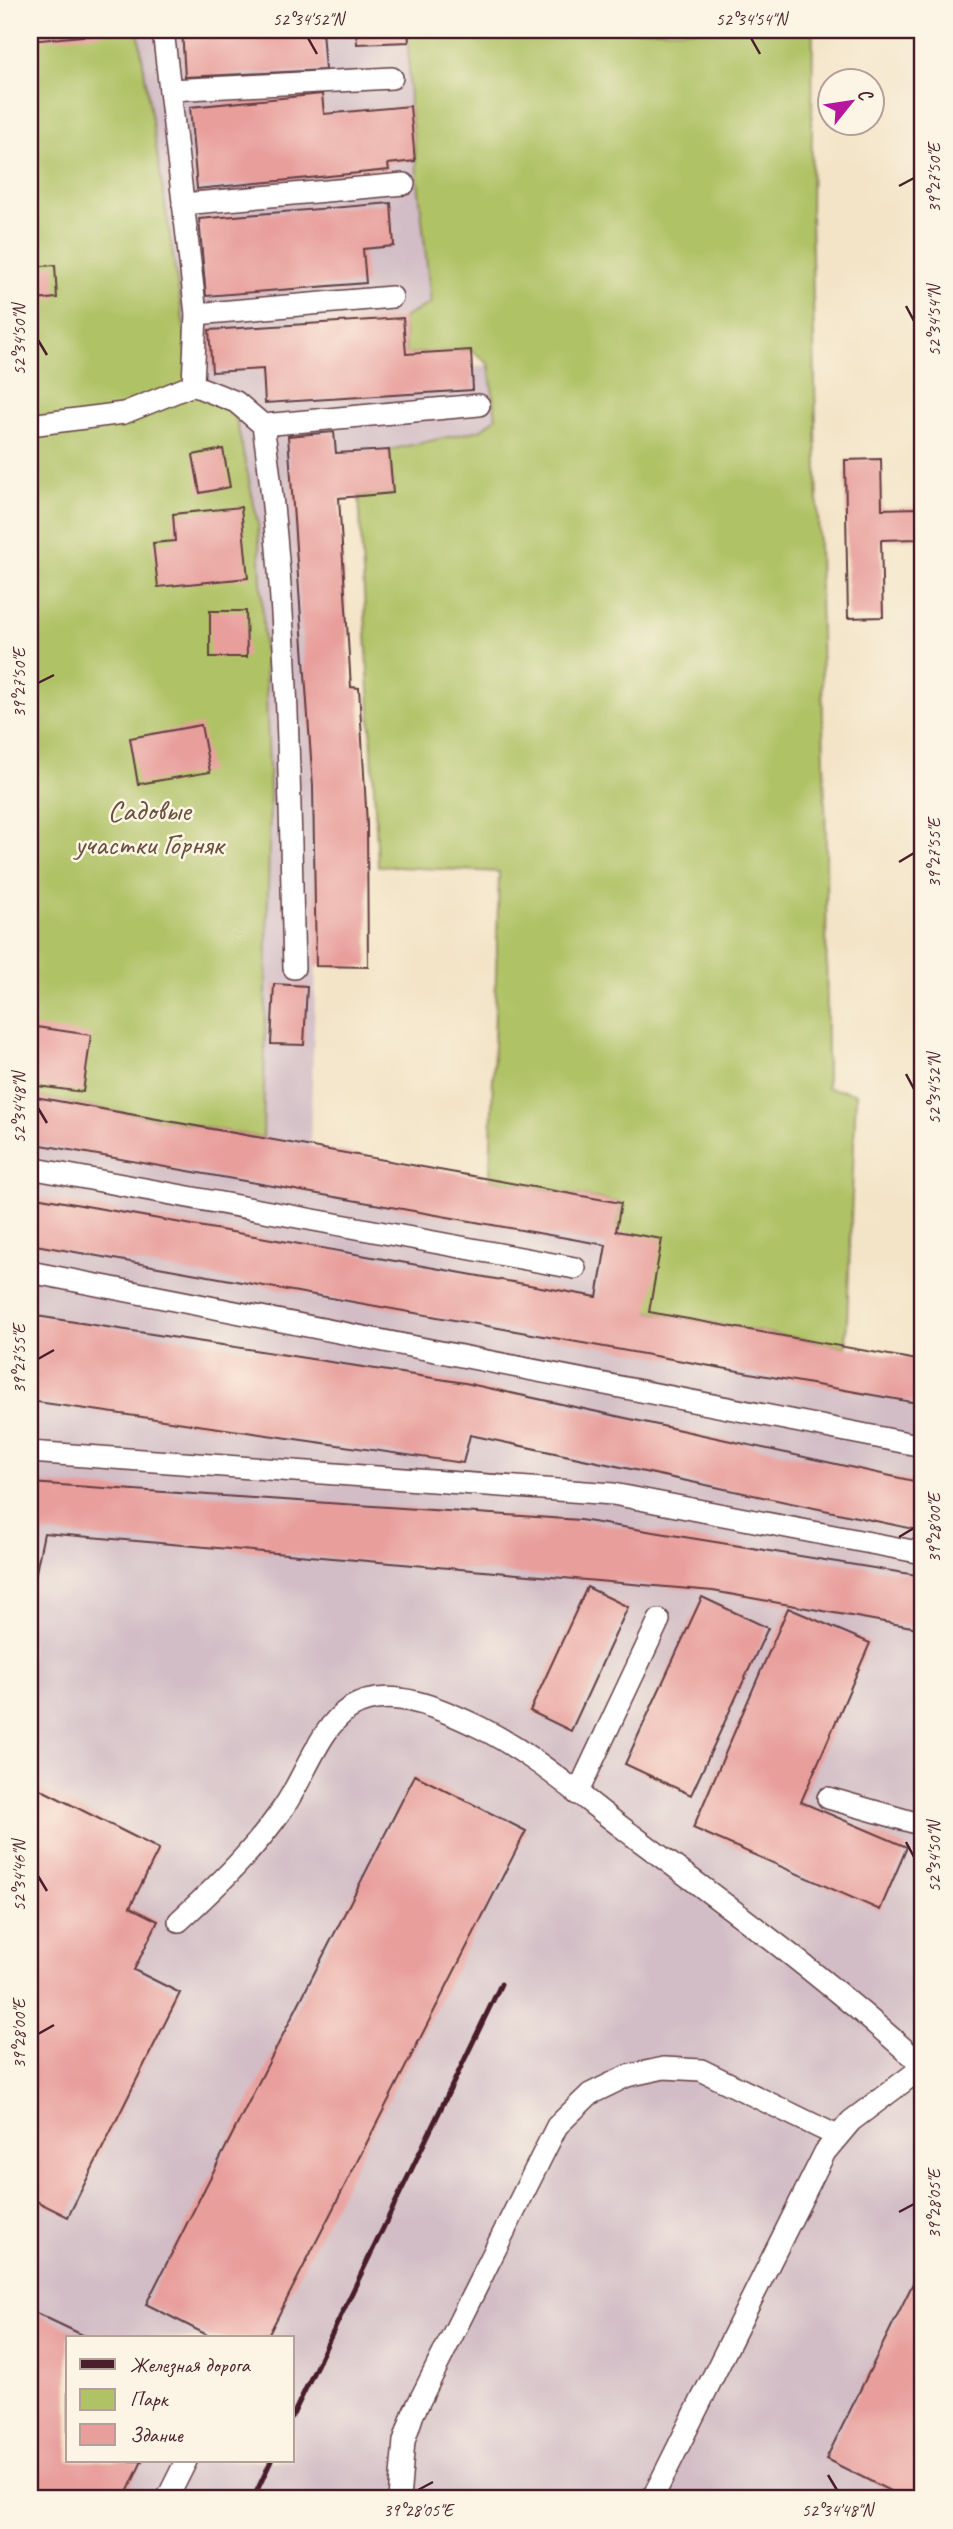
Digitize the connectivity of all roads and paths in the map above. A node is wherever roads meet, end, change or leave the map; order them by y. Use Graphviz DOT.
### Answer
graph roads {
  1 [pos="163,30"];
  2 [pos="392,78"];
  3 [pos="170,90"];
  4 [pos="404,184"];
  5 [pos="183,204"];
  6 [pos="392,297"];
  7 [pos="196,314"];
  8 [pos="193,385"];
  9 [pos="480,405"];
  10 [pos="30,425"];
  11 [pos="263,425"];
  12 [pos="294,968"];
  13 [pos="30,1168"];
  14 [pos="575,1268"];
  15 [pos="30,1272"];
  16 [pos="923,1446"];
  17 [pos="30,1452"];
  18 [pos="923,1553"];
  19 [pos="659,1620"];
  20 [pos="577,1794"];
  21 [pos="828,1798"];
  22 [pos="923,1825"];
  23 [pos="179,1921"];
  24 [pos="923,2066"];
  25 [pos="836,2137"];
  26 [pos="186,2462"];
  27 [pos="167,2499"];
  28 [pos="399,2499"];
  29 [pos="652,2499"];
  1 -- 3 [label="lane"];
  2 -- 3 [label="lane"];
  3 -- 5 [label="lane"];
  4 -- 5 [label="lane"];
  5 -- 7 [label="lane"];
  6 -- 7 [label="lane"];
  7 -- 8 [label="lane"];
  8 -- 10 [label="lane"];
  8 -- 11 [label="lane"];
  9 -- 11 [label="lane"];
  11 -- 12 [label="lane"];
  13 -- 14 [label="lane"];
  15 -- 16 [label="lane"];
  17 -- 18 [label="lane"];
  19 -- 20 [label="lane"];
  20 -- 23 [label="lane"];
  20 -- 24 [label="lane"];
  21 -- 22 [label="lane"];
  24 -- 25 [label="lane"];
  25 -- 28 [label="lane"];
  25 -- 29 [label="lane"];
  26 -- 27 [label="lane"];
}
